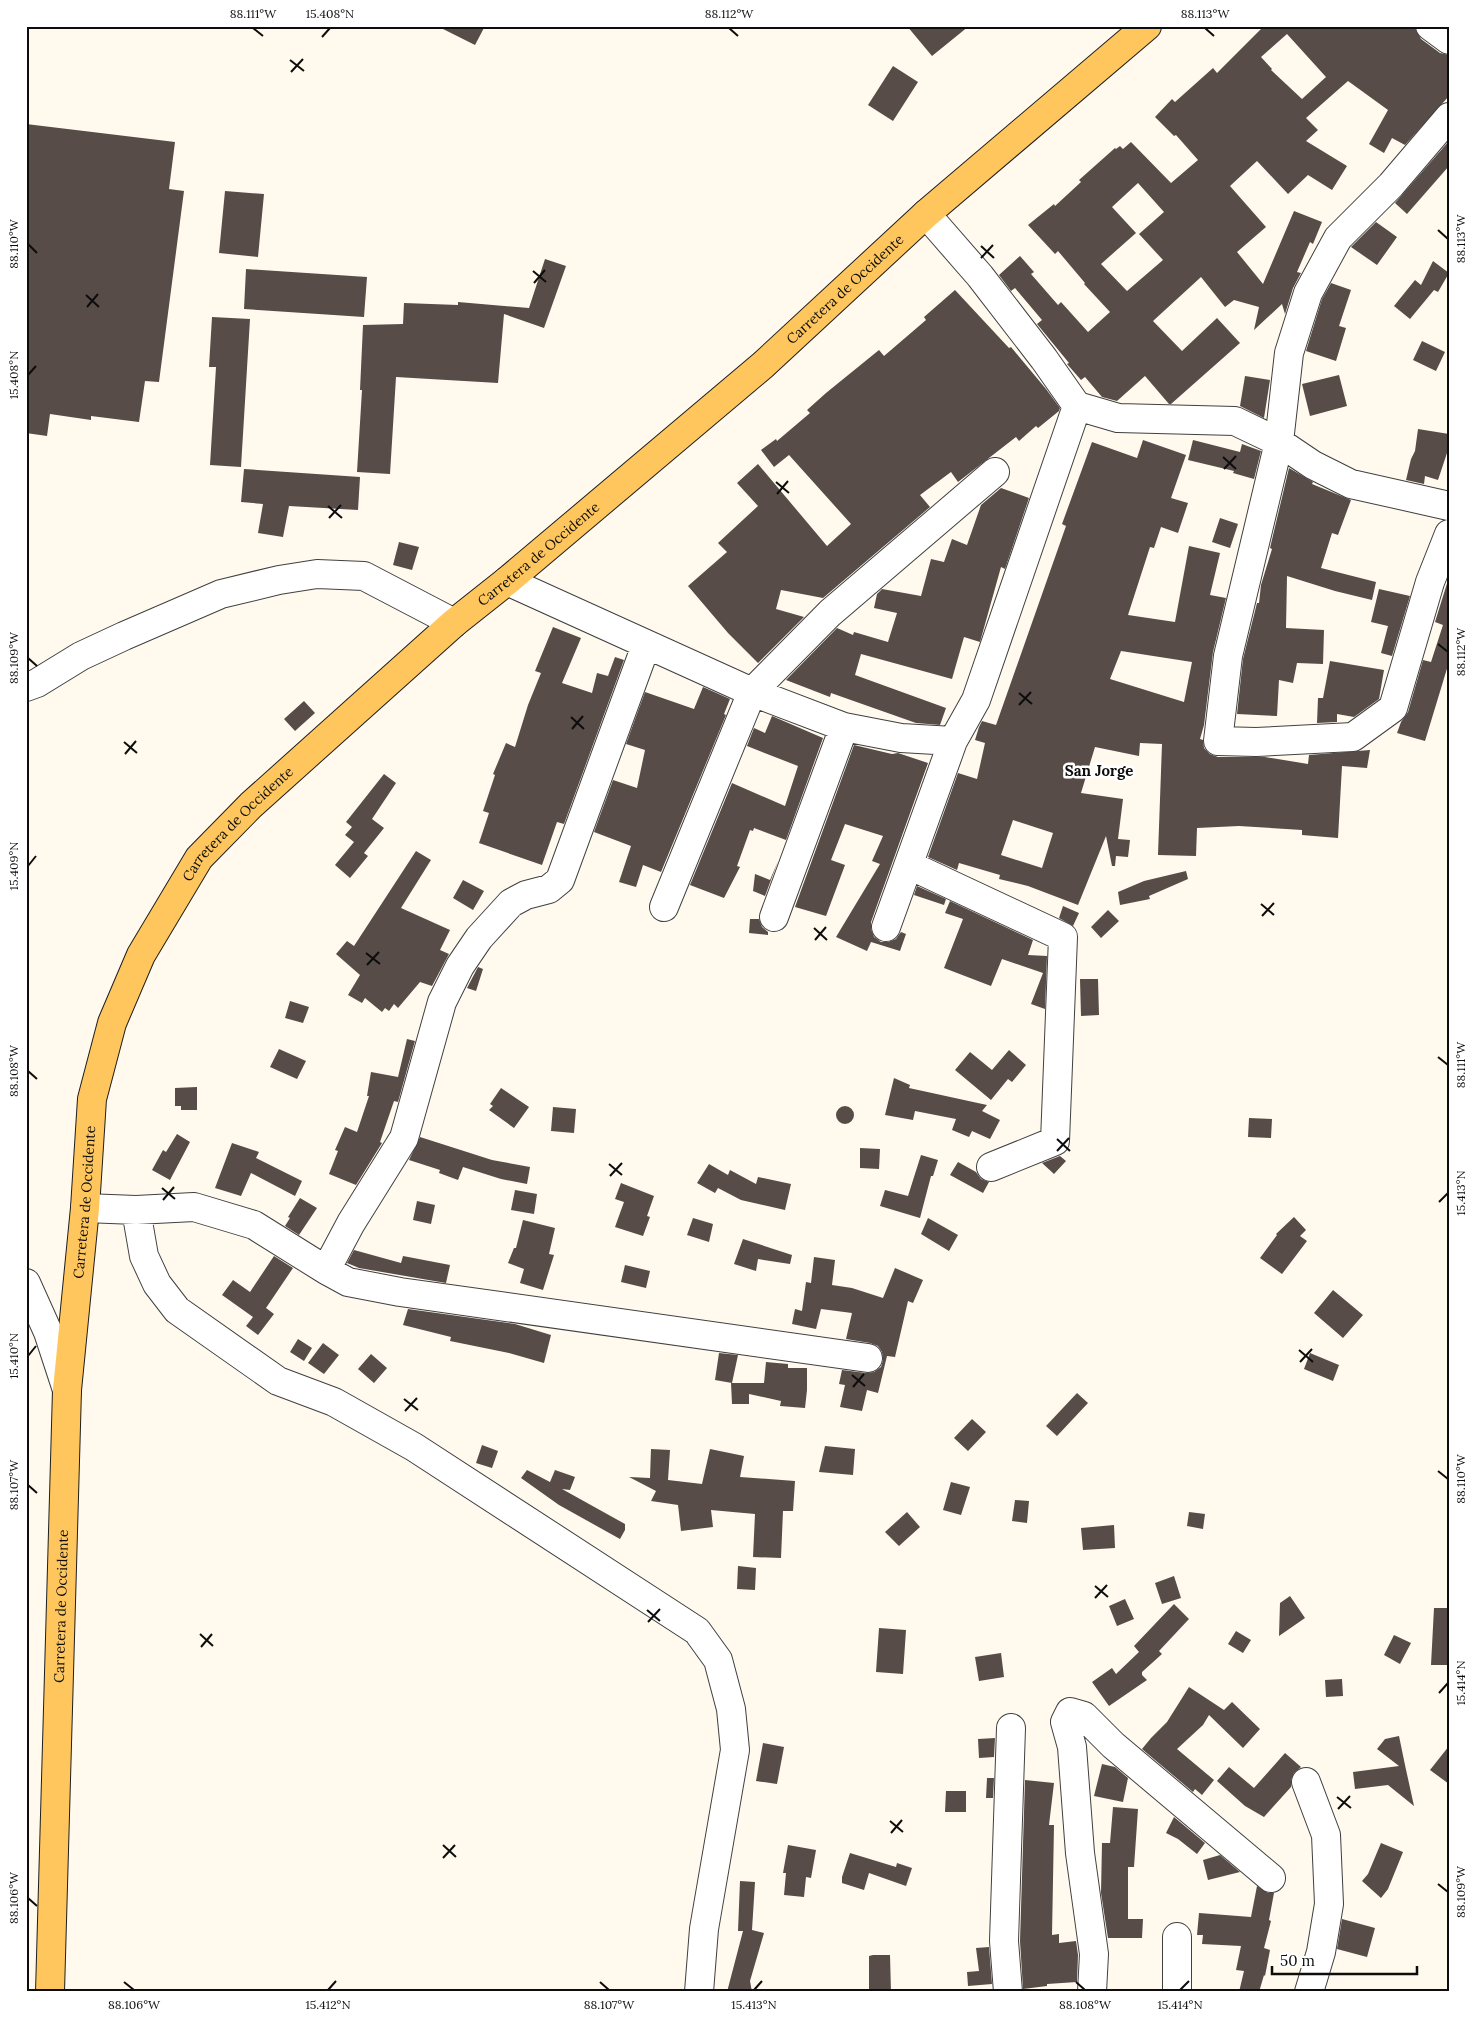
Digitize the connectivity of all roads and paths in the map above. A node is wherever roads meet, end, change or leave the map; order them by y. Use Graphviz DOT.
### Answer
graph roads {
  1 [pos="1147,26"];
  2 [pos="1430,26"];
  3 [pos="1449,40"];
  4 [pos="1449,117"];
  5 [pos="926,214"];
  6 [pos="1077,406"];
  7 [pos="1280,442"];
  8 [pos="995,472"];
  9 [pos="1449,506"];
  10 [pos="1449,534"];
  11 [pos="507,581"];
  12 [pos="454,622"];
  13 [pos="646,645"];
  14 [pos="26,687"];
  15 [pos="752,692"];
  16 [pos="844,727"];
  17 [pos="953,741"];
  18 [pos="908,865"];
  19 [pos="664,907"];
  20 [pos="774,917"];
  21 [pos="886,927"];
  22 [pos="991,1167"];
  23 [pos="85,1208"];
  24 [pos="136,1210"];
  25 [pos="326,1270"];
  26 [pos="26,1283"];
  27 [pos="868,1358"];
  28 [pos="67,1390"];
  29 [pos="1011,1728"];
  30 [pos="1306,1782"];
  31 [pos="1271,1878"];
  32 [pos="1176,1937"];
  33 [pos="50,1992"];
  34 [pos="699,1992"];
  35 [pos="1008,1992"];
  36 [pos="1092,1992"];
  37 [pos="1177,1992"];
  38 [pos="1309,1992"];
  1 -- 5 [label="main road, Carretera de Occidente"];
  2 -- 3 [label="street"];
  4 -- 7 [label="street"];
  5 -- 6 [label="street"];
  5 -- 11 [label="main road, Carretera de Occidente"];
  6 -- 7 [label="street"];
  6 -- 17 [label="street"];
  7 -- 9 [label="street"];
  7 -- 10 [label="street"];
  8 -- 15 [label="street"];
  11 -- 12 [label="main road, Carretera de Occidente"];
  11 -- 13 [label="street"];
  12 -- 14 [label="street"];
  12 -- 23 [label="main road, Carretera de Occidente"];
  13 -- 15 [label="street"];
  13 -- 25 [label="street"];
  15 -- 16 [label="street"];
  15 -- 19 [label="street"];
  16 -- 17 [label="street"];
  16 -- 20 [label="street"];
  17 -- 18 [label="street"];
  18 -- 21 [label="street"];
  18 -- 22 [label="street"];
  23 -- 24 [label="street"];
  23 -- 28 [label="main road, Carretera de Occidente"];
  24 -- 25 [label="street"];
  24 -- 34 [label="street"];
  25 -- 27 [label="street"];
  26 -- 28 [label="street"];
  28 -- 33 [label="main road, Carretera de Occidente"];
  29 -- 35 [label="street"];
  30 -- 38 [label="street"];
  31 -- 36 [label="street"];
  32 -- 37 [label="street"];
}
